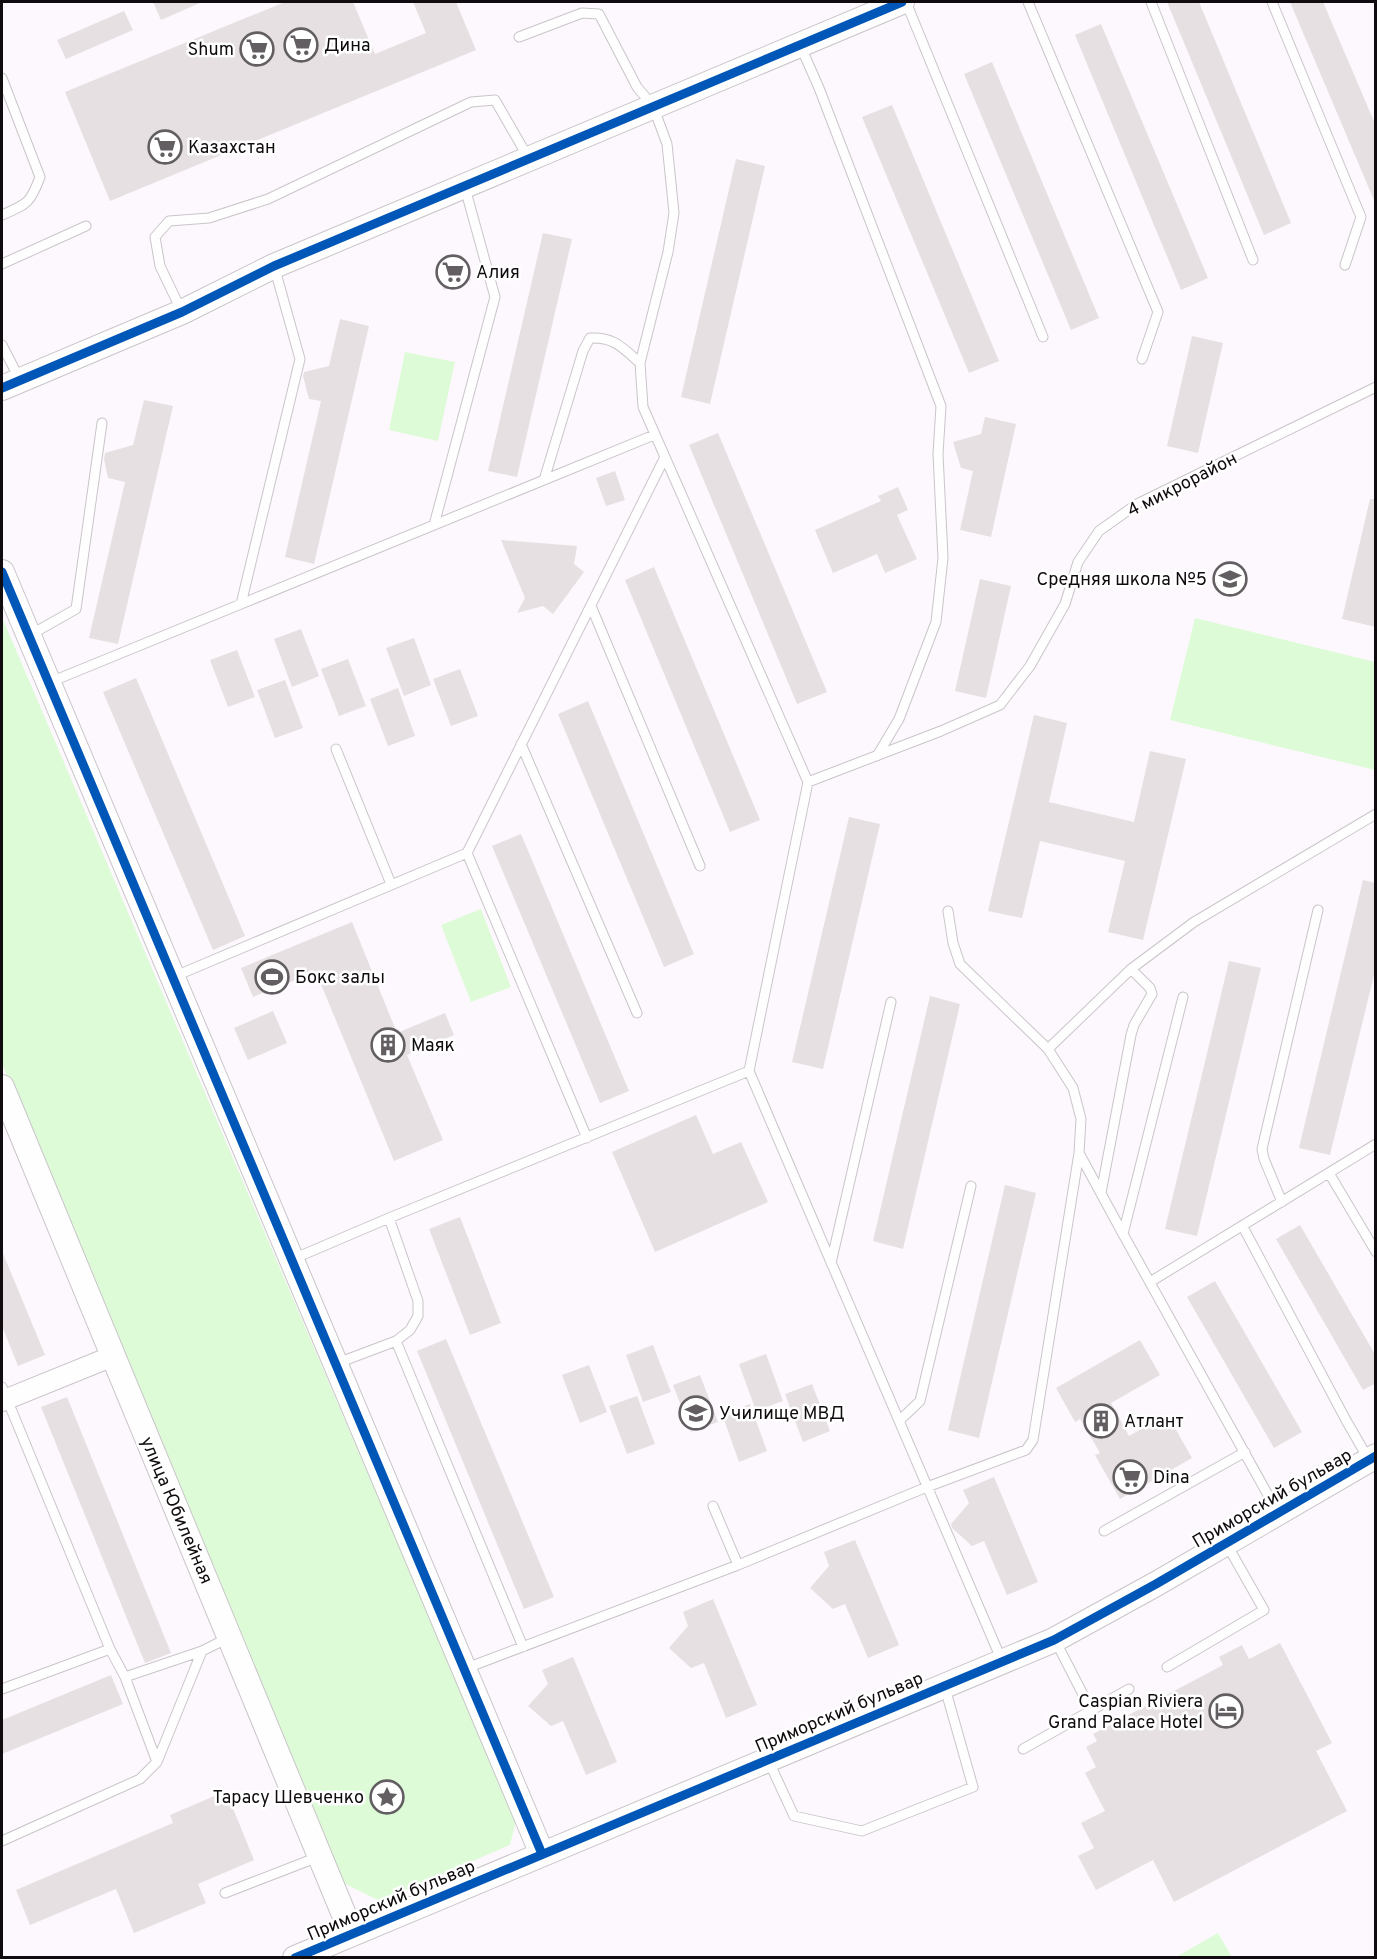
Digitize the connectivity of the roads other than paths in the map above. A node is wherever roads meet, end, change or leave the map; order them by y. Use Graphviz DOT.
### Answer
graph roads {
  1 [pos="904,2"];
  2 [pos="1028,2"];
  3 [pos="1151,2"];
  4 [pos="1272,2"];
  5 [pos="519,38"];
  6 [pos="800,45"];
  7 [pos="2,78"];
  8 [pos="653,106"];
  9 [pos="529,159"];
  10 [pos="465,186"];
  11 [pos="2,215"];
  12 [pos="86,226"];
  13 [pos="1253,260"];
  14 [pos="2,264"];
  15 [pos="1345,265"];
  16 [pos="274,266"];
  17 [pos="182,312"];
  18 [pos="1043,337"];
  19 [pos="2,345"];
  20 [pos="1142,359"];
  21 [pos="640,363"];
  22 [pos="11,384"];
  23 [pos="1376,387"];
  24 [pos="102,423"];
  25 [pos="654,435"];
  26 [pos="664,459"];
  27 [pos="544,480"];
  28 [pos="434,525"];
  29 [pos="2,572"];
  30 [pos="241,604"];
  31 [pos="591,606"];
  32 [pos="28,636"];
  33 [pos="48,683"];
  34 [pos="521,744"];
  35 [pos="336,749"];
  36 [pos="877,756"];
  37 [pos="808,782"];
  38 [pos="1376,814"];
  39 [pos="467,853"];
  40 [pos="700,866"];
  41 [pos="391,884"];
  42 [pos="1318,910"];
  43 [pos="948,911"];
  44 [pos="1131,969"];
  45 [pos="172,978"];
  46 [pos="1183,998"];
  47 [pos="891,1002"];
  48 [pos="637,1013"];
  49 [pos="1048,1049"];
  50 [pos="748,1071"];
  51 [pos="2,1087"];
  52 [pos="587,1138"];
  53 [pos="1376,1144"];
  54 [pos="1079,1153"];
  55 [pos="1329,1173"];
  56 [pos="971,1186"];
  57 [pos="1101,1193"];
  58 [pos="1282,1202"];
  59 [pos="389,1218"];
  60 [pos="1243,1227"];
  61 [pos="1123,1234"];
  62 [pos="1376,1252"];
  63 [pos="291,1260"];
  64 [pos="831,1263"];
  65 [pos="1150,1282"];
  66 [pos="396,1341"];
  67 [pos="113,1356"];
  68 [pos="335,1364"];
  69 [pos="3,1395"];
  70 [pos="899,1421"];
  71 [pos="1245,1452"];
  72 [pos="1372,1458"];
  73 [pos="927,1487"];
  74 [pos="713,1506"];
  75 [pos="1278,1513"];
  76 [pos="1104,1532"];
  77 [pos="1226,1543"];
  78 [pos="738,1565"];
  79 [pos="229,1637"];
  80 [pos="1054,1640"];
  81 [pos="524,1647"];
  82 [pos="110,1649"];
  83 [pos="202,1651"];
  84 [pos="1002,1661"];
  85 [pos="1167,1667"];
  86 [pos="463,1669"];
  87 [pos="125,1677"];
  88 [pos="944,1686"];
  89 [pos="2,1689"];
  90 [pos="1129,1689"];
  91 [pos="1091,1710"];
  92 [pos="1023,1749"];
  93 [pos="768,1760"];
  94 [pos="157,1762"];
  95 [pos="2,1841"];
  96 [pos="542,1854"];
  97 [pos="320,1856"];
  98 [pos="225,1893"];
  99 [pos="352,1934"];
  100 [pos="295,1958"];
  1 -- 6 [label="street"];
  1 -- 18 [label="lane"];
  2 -- 20 [label="lane"];
  3 -- 13 [label="lane"];
  4 -- 15 [label="lane"];
  5 -- 8 [label="lane"];
  6 -- 8 [label="street"];
  6 -- 36 [label="lane"];
  7 -- 11 [label="lane"];
  8 -- 9 [label="street"];
  8 -- 21 [label="lane"];
  9 -- 10 [label="street"];
  9 -- 17 [label="lane"];
  10 -- 16 [label="street"];
  10 -- 28 [label="lane"];
  12 -- 14 [label="lane"];
  16 -- 17 [label="street"];
  16 -- 30 [label="lane"];
  17 -- 22 [label="street"];
  19 -- 22 [label="lane"];
  21 -- 25 [label="lane"];
  21 -- 27 [label="lane"];
  23 -- 36 [label="lane, 4 микрорайон"];
  24 -- 32 [label="lane"];
  25 -- 26 [label="lane"];
  25 -- 27 [label="lane"];
  26 -- 31 [label="lane"];
  26 -- 37 [label="lane"];
  27 -- 28 [label="lane"];
  28 -- 30 [label="lane"];
  29 -- 32 [label="street"];
  30 -- 33 [label="lane"];
  31 -- 34 [label="lane"];
  31 -- 40 [label="lane"];
  32 -- 33 [label="street"];
  33 -- 45 [label="street"];
  34 -- 39 [label="lane"];
  34 -- 48 [label="lane"];
  35 -- 41 [label="lane"];
  36 -- 37 [label="lane, 4 микрорайон"];
  37 -- 50 [label="lane"];
  38 -- 44 [label="lane"];
  39 -- 41 [label="lane"];
  39 -- 52 [label="lane"];
  41 -- 45 [label="lane"];
  42 -- 58 [label="lane"];
  43 -- 49 [label="lane"];
  44 -- 49 [label="lane"];
  44 -- 57 [label="lane"];
  45 -- 63 [label="street"];
  46 -- 61 [label="lane"];
  47 -- 64 [label="lane"];
  49 -- 54 [label="lane"];
  50 -- 52 [label="lane"];
  50 -- 64 [label="lane"];
  51 -- 67 [label="street, улица Юбилейная"];
  52 -- 59 [label="lane"];
  53 -- 55 [label="lane"];
  54 -- 57 [label="lane"];
  54 -- 73 [label="lane"];
  55 -- 58 [label="lane"];
  55 -- 62 [label="lane"];
  56 -- 70 [label="lane"];
  57 -- 61 [label="lane"];
  58 -- 60 [label="lane"];
  59 -- 63 [label="lane"];
  59 -- 66 [label="lane"];
  60 -- 65 [label="lane"];
  60 -- 72 [label="lane"];
  61 -- 65 [label="lane"];
  63 -- 68 [label="street"];
  64 -- 70 [label="lane"];
  65 -- 71 [label="lane"];
  66 -- 68 [label="lane"];
  66 -- 81 [label="lane"];
  67 -- 69 [label="street"];
  67 -- 79 [label="street, улица Юбилейная"];
  68 -- 86 [label="street"];
  69 -- 82 [label="lane"];
  70 -- 73 [label="lane"];
  71 -- 75 [label="lane"];
  71 -- 76 [label="lane"];
  72 -- 75 [label="street, Приморский бульвар"];
  73 -- 78 [label="lane"];
  73 -- 84 [label="lane"];
  74 -- 78 [label="lane"];
  75 -- 77 [label="street, Приморский бульвар"];
  77 -- 80 [label="street, Приморский бульвар"];
  77 -- 85 [label="lane"];
  78 -- 81 [label="lane"];
  79 -- 83 [label="lane"];
  79 -- 97 [label="street, улица Юбилейная"];
  80 -- 84 [label="street, Приморский бульвар"];
  80 -- 91 [label="lane"];
  81 -- 86 [label="lane"];
  82 -- 87 [label="lane"];
  82 -- 89 [label="lane"];
  83 -- 87 [label="lane"];
  83 -- 94 [label="lane"];
  84 -- 88 [label="street, Приморский бульвар"];
  86 -- 96 [label="street"];
  87 -- 94 [label="lane"];
  88 -- 93 [label="street, Приморский бульвар"];
  88 -- 93 [label="lane"];
  90 -- 91 [label="lane"];
  91 -- 92 [label="lane"];
  93 -- 96 [label="street, Приморский бульвар"];
  94 -- 95 [label="lane"];
  96 -- 99 [label="street, Приморский бульвар"];
  97 -- 98 [label="lane"];
  97 -- 99 [label="street, улица Юбилейная"];
  99 -- 100 [label="street, Приморский бульвар"];
}
